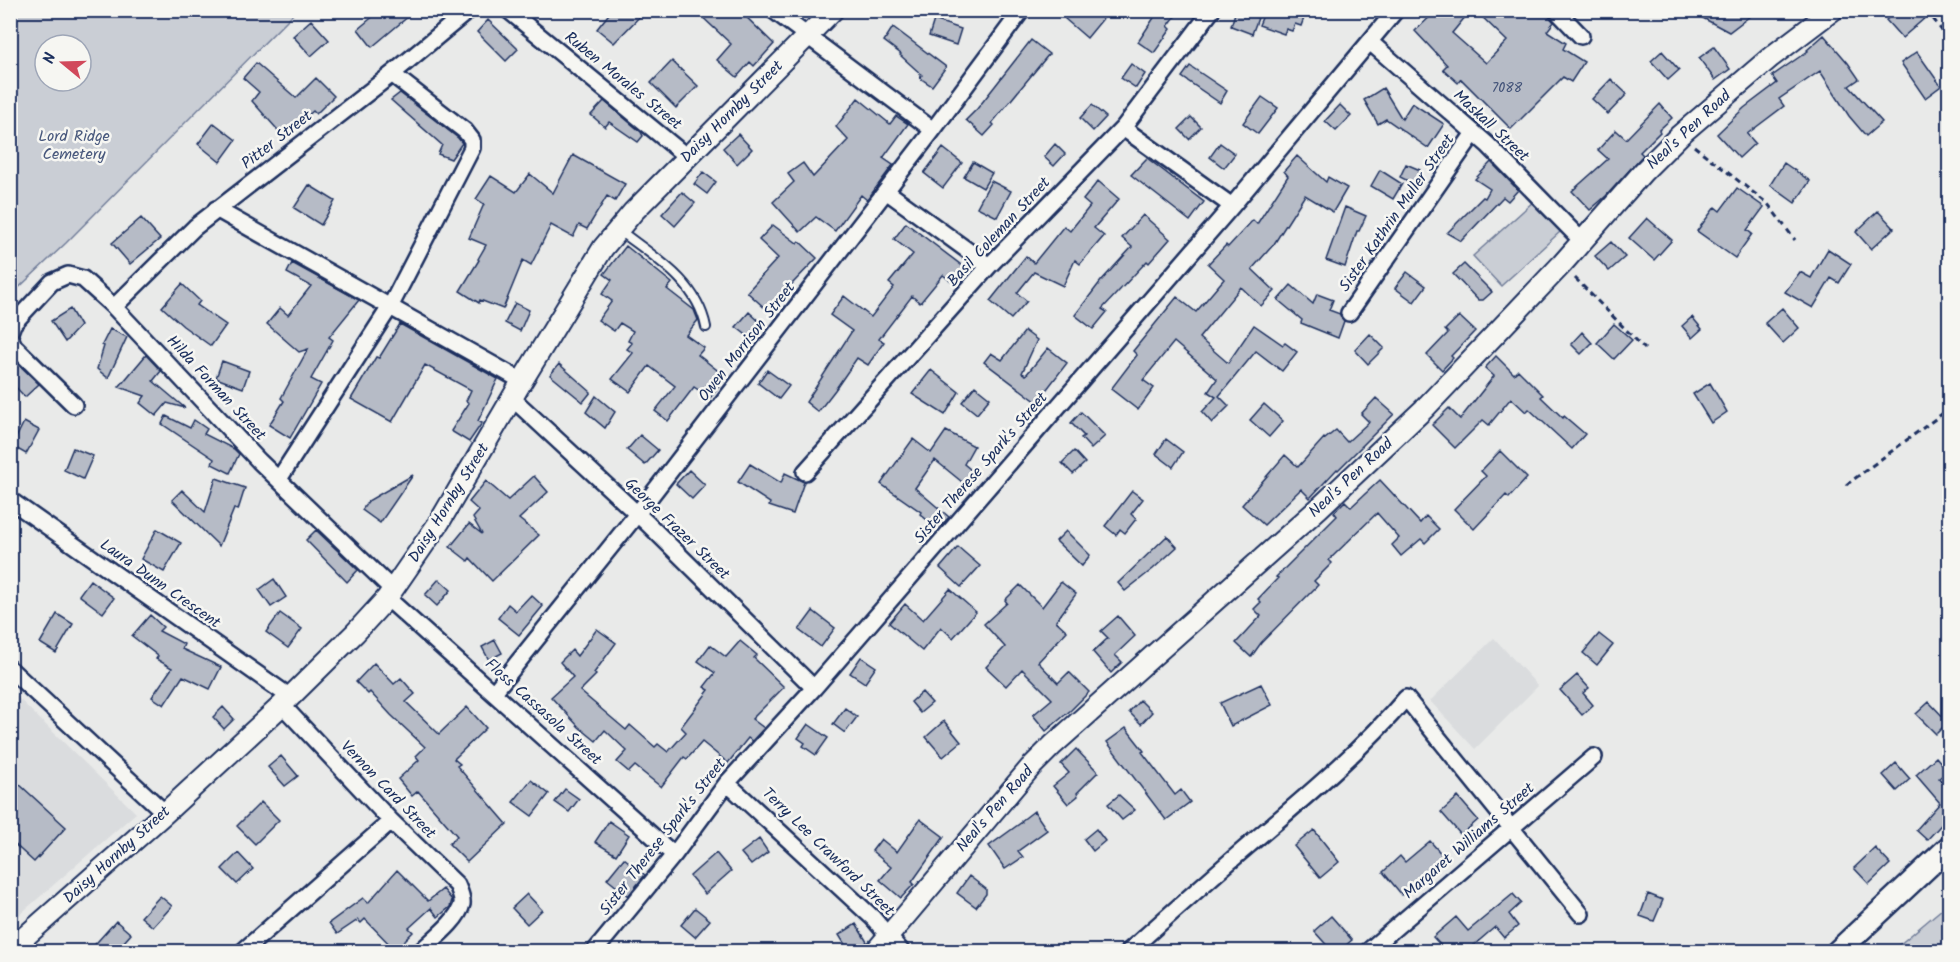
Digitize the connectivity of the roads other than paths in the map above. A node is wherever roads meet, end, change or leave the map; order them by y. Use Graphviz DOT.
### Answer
graph roads {
  1 [pos="469,10"];
  2 [pos="508,10"];
  3 [pos="773,10"];
  4 [pos="833,10"];
  5 [pos="1022,10"];
  6 [pos="1212,10"];
  7 [pos="1396,10"];
  8 [pos="1556,10"];
  9 [pos="1833,10"];
  10 [pos="1581,36"];
  11 [pos="808,37"];
  12 [pos="1370,42"];
  13 [pos="392,74"];
  14 [pos="1123,128"];
  15 [pos="933,130"];
  16 [pos="1474,133"];
  17 [pos="687,157"];
  18 [pos="886,191"];
  19 [pos="1232,206"];
  20 [pos="216,209"];
  21 [pos="617,229"];
  22 [pos="1582,242"];
  23 [pos="989,266"];
  24 [pos="114,307"];
  25 [pos="390,307"];
  26 [pos="1348,313"];
  27 [pos="706,327"];
  28 [pos="10,332"];
  29 [pos="10,337"];
  30 [pos="517,390"];
  31 [pos="74,405"];
  32 [pos="805,472"];
  33 [pos="279,479"];
  34 [pos="10,500"];
  35 [pos="637,514"];
  36 [pos="390,594"];
  37 [pos="10,669"];
  38 [pos="813,688"];
  39 [pos="494,692"];
  40 [pos="286,701"];
  41 [pos="1594,757"];
  42 [pos="727,783"];
  43 [pos="165,813"];
  44 [pos="391,821"];
  45 [pos="1512,828"];
  46 [pos="1950,846"];
  47 [pos="674,855"];
  48 [pos="1581,914"];
  49 [pos="888,935"];
  50 [pos="10,950"];
  51 [pos="242,951"];
  52 [pos="420,951"];
  53 [pos="594,951"];
  54 [pos="875,951"];
  55 [pos="902,951"];
  56 [pos="1128,951"];
  57 [pos="1367,951"];
  58 [pos="1837,951"];
  1 -- 13 [label="street, Pitter Street"];
  2 -- 17 [label="street, Ruben Morales Street"];
  3 -- 11 [label="street"];
  4 -- 11 [label="street, Daisy Hornby Street"];
  5 -- 15 [label="street, Owen Morrison Street"];
  6 -- 14 [label="street, Basil Coleman Street"];
  7 -- 12 [label="street, Sister Therese Spark's Street"];
  8 -- 10 [label="street"];
  9 -- 22 [label="street, Neal's Pen Road"];
  11 -- 15 [label="street"];
  11 -- 17 [label="street, Daisy Hornby Street"];
  12 -- 16 [label="street, Maskall Street"];
  12 -- 19 [label="street, Sister Therese Spark's Street"];
  13 -- 20 [label="street, Pitter Street"];
  13 -- 25 [label="street"];
  14 -- 19 [label="street"];
  14 -- 23 [label="street, Basil Coleman Street"];
  15 -- 18 [label="street, Owen Morrison Street"];
  16 -- 22 [label="street, Maskall Street"];
  16 -- 26 [label="street, Sister Kathrin Muller Street"];
  17 -- 21 [label="street, Daisy Hornby Street"];
  18 -- 23 [label="street"];
  18 -- 35 [label="street, Owen Morrison Street"];
  19 -- 38 [label="street, Sister Therese Spark's Street"];
  20 -- 24 [label="street, Pitter Street"];
  20 -- 25 [label="street, George Frazer Street"];
  21 -- 27 [label="lane"];
  21 -- 30 [label="street, Daisy Hornby Street"];
  22 -- 49 [label="street, Neal's Pen Road"];
  23 -- 32 [label="street, Basil Coleman Street"];
  24 -- 28 [label="street, Hilda Forman Street"];
  24 -- 33 [label="street, Hilda Forman Street"];
  25 -- 30 [label="street, George Frazer Street"];
  25 -- 33 [label="street"];
  29 -- 31 [label="street"];
  30 -- 35 [label="street, George Frazer Street"];
  30 -- 36 [label="street, Daisy Hornby Street"];
  33 -- 36 [label="street, Hilda Forman Street"];
  34 -- 40 [label="street, Laura Dunn Crescent"];
  35 -- 38 [label="street, George Frazer Street"];
  35 -- 39 [label="street, Owen Morrison Street"];
  36 -- 39 [label="street, Floss Cassasola Street"];
  36 -- 40 [label="street, Daisy Hornby Street"];
  37 -- 43 [label="street"];
  38 -- 42 [label="street, Sister Therese Spark's Street"];
  39 -- 47 [label="street, Floss Cassasola Street"];
  40 -- 43 [label="street, Daisy Hornby Street"];
  40 -- 44 [label="street, Vernon Card Street"];
  41 -- 45 [label="street, Margaret Williams Street"];
  42 -- 47 [label="street, Sister Therese Spark's Street"];
  42 -- 49 [label="street, Terry Lee Crawford Street"];
  43 -- 50 [label="street, Daisy Hornby Street"];
  44 -- 51 [label="street"];
  44 -- 52 [label="street, Vernon Card Street"];
  45 -- 48 [label="street"];
  45 -- 56 [label="street"];
  45 -- 57 [label="street, Margaret Williams Street"];
  46 -- 58 [label="main road"];
  47 -- 53 [label="street, Sister Therese Spark's Street"];
  49 -- 54 [label="street, Neal's Pen Road"];
  49 -- 55 [label="street, Terry Lee Crawford Street"];
}
